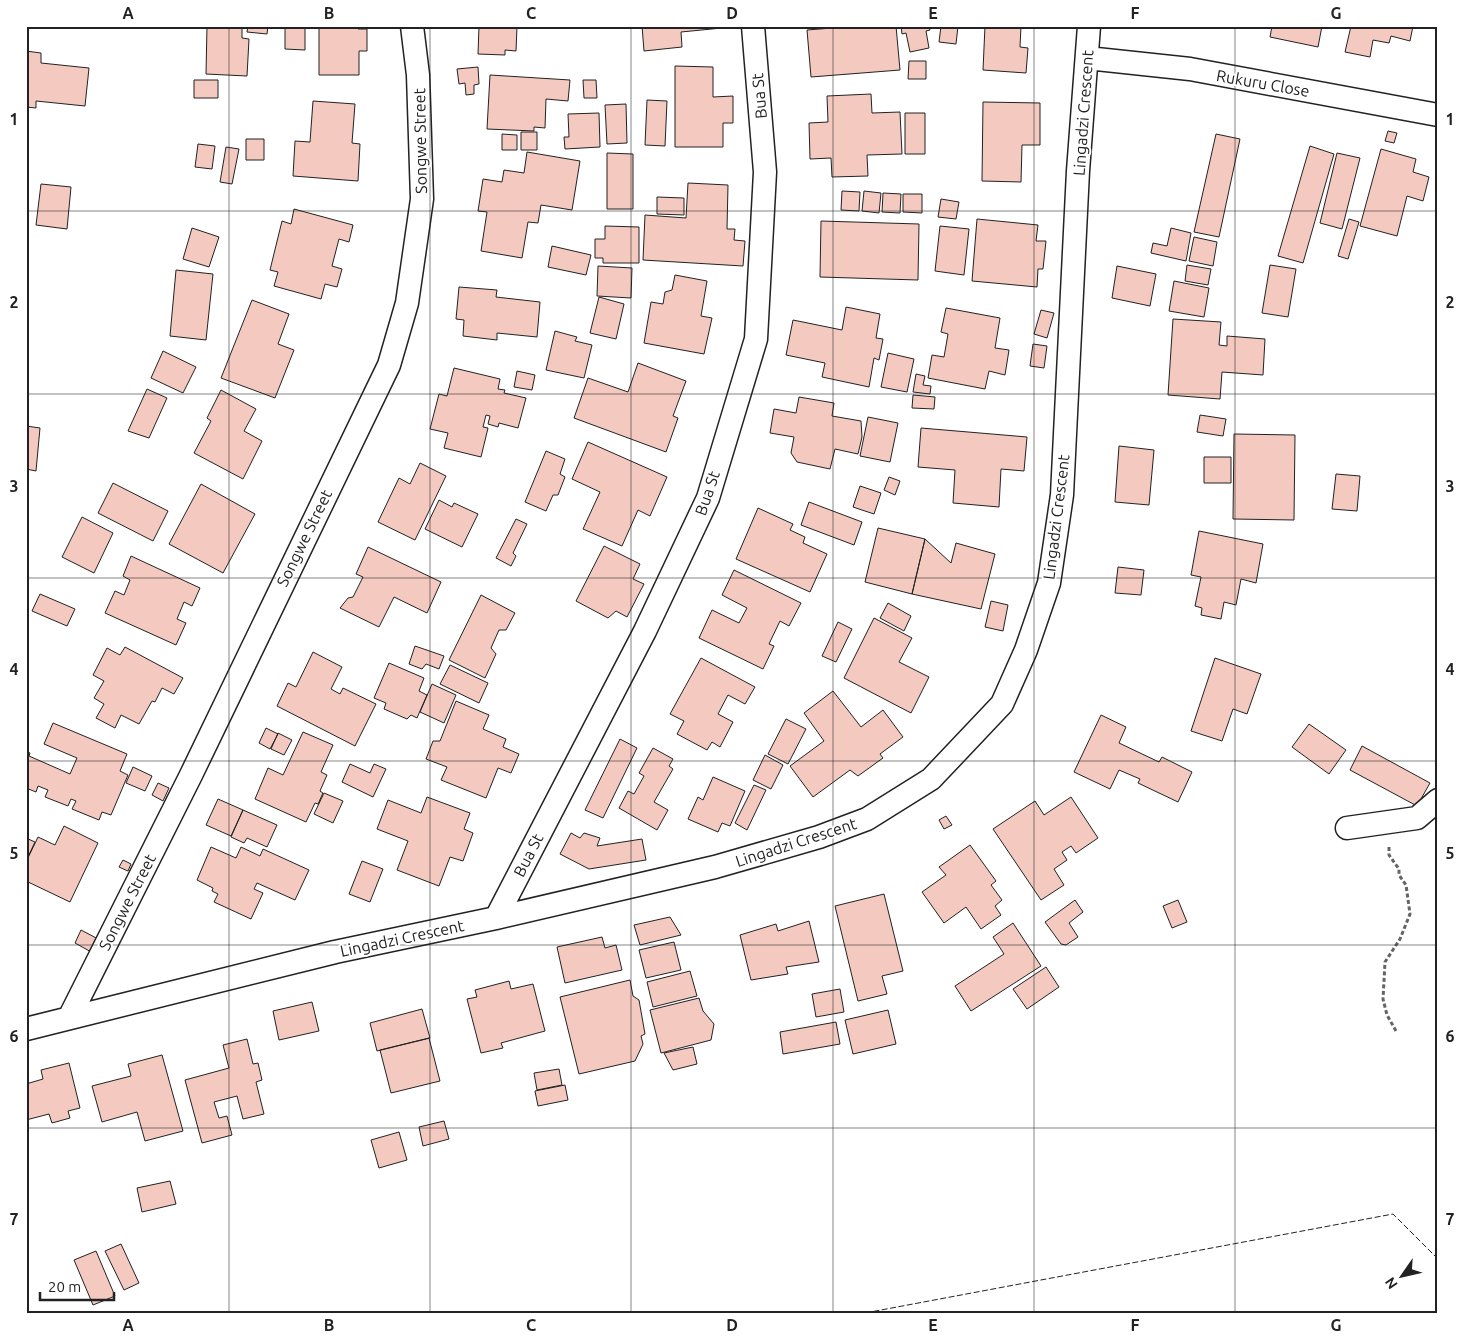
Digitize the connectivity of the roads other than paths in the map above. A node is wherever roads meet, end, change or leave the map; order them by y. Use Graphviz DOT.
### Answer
graph roads {
  1 [pos="412,26"];
  2 [pos="753,26"];
  3 [pos="1089,26"];
  4 [pos="1087,58"];
  5 [pos="1438,115"];
  6 [pos="1438,800"];
  7 [pos="1347,828"];
  8 [pos="496,918"];
  9 [pos="69,1018"];
  10 [pos="26,1029"];
  1 -- 9 [label="street, Songwe Street"];
  2 -- 8 [label="street, Bua St"];
  3 -- 4 [label="street, Lingadzi Crescent"];
  4 -- 5 [label="street, Rukuru Close"];
  4 -- 8 [label="street, Lingadzi Crescent"];
  6 -- 7 [label="street"];
  8 -- 9 [label="street, Lingadzi Crescent"];
  9 -- 10 [label="street, Lingadzi Crescent"];
}
